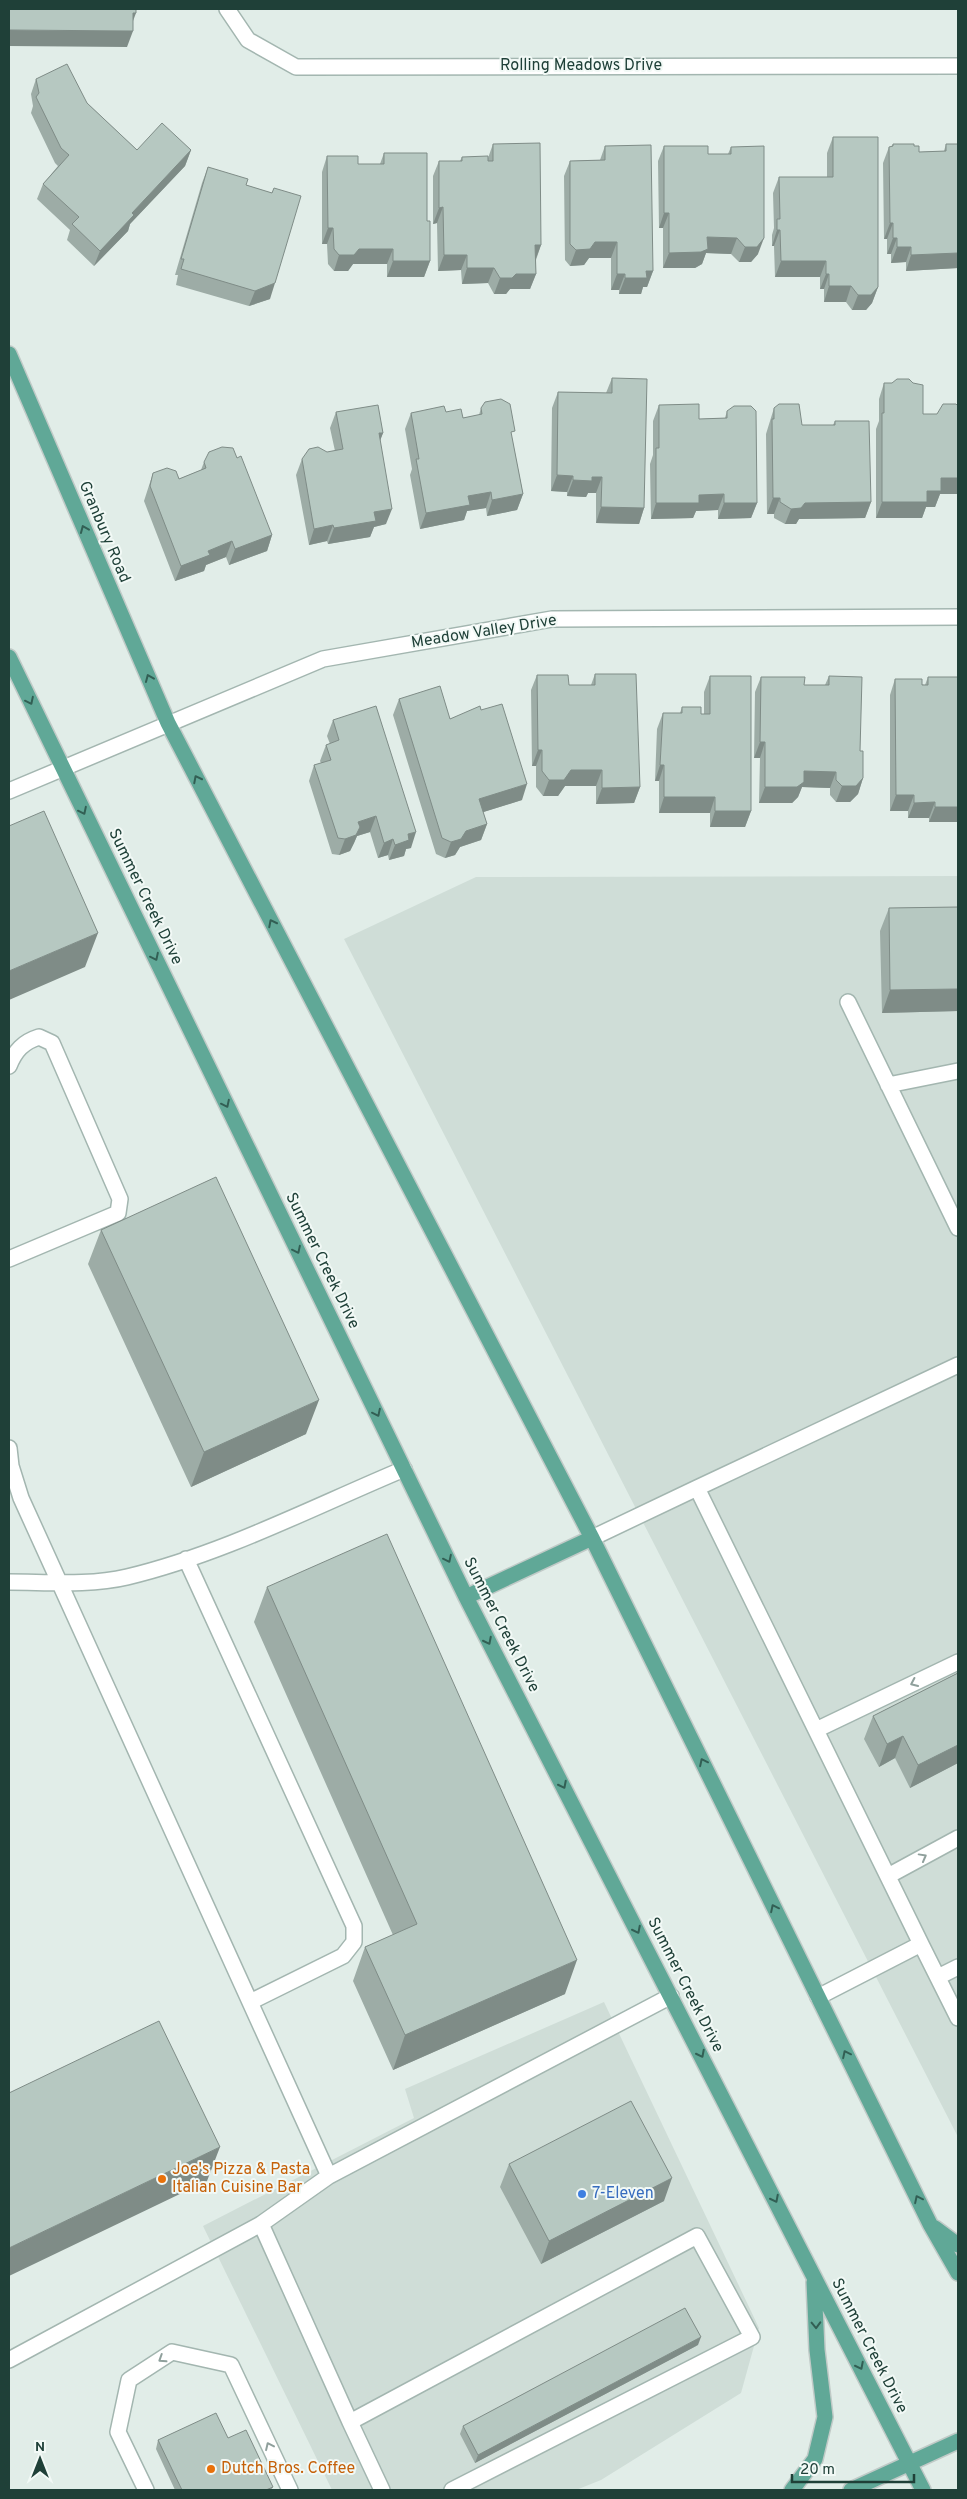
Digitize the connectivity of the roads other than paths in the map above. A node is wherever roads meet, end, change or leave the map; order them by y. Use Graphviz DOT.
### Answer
graph roads {
  1 [pos="227,9"];
  2 [pos="958,66"];
  3 [pos="9,354"];
  4 [pos="958,617"];
  5 [pos="9,657"];
  6 [pos="168,723"];
  7 [pos="62,768"];
  8 [pos="9,791"];
  9 [pos="848,1002"];
  10 [pos="9,1066"];
  11 [pos="958,1071"];
  12 [pos="888,1085"];
  13 [pos="958,1228"];
  14 [pos="9,1260"];
  15 [pos="958,1365"];
  16 [pos="9,1448"];
  17 [pos="404,1469"];
  18 [pos="697,1488"];
  19 [pos="592,1538"];
  20 [pos="186,1559"];
  21 [pos="9,1582"];
  22 [pos="61,1582"];
  23 [pos="466,1597"];
  24 [pos="958,1662"];
  25 [pos="816,1730"];
  26 [pos="958,1838"];
  27 [pos="888,1876"];
  28 [pos="921,1944"];
  29 [pos="958,1967"];
  30 [pos="938,1977"];
  31 [pos="671,1996"];
  32 [pos="818,1997"];
  33 [pos="250,2002"];
  34 [pos="958,2018"];
  35 [pos="329,2176"];
  36 [pos="261,2224"];
  37 [pos="930,2224"];
  38 [pos="958,2245"];
  39 [pos="958,2273"];
  40 [pos="814,2276"];
  41 [pos="9,2360"];
  42 [pos="350,2422"];
  43 [pos="958,2441"];
  44 [pos="910,2464"];
  45 [pos="146,2490"];
  46 [pos="290,2490"];
  47 [pos="382,2490"];
  48 [pos="452,2490"];
  49 [pos="792,2490"];
  50 [pos="852,2490"];
  51 [pos="923,2490"];
  1 -- 2 [label="street, Rolling Meadows Drive"];
  6 -- 3 [label="main road, Granbury Road, one-way"];
  4 -- 6 [label="street, Meadow Valley Drive"];
  5 -- 7 [label="main road, one-way"];
  6 -- 7 [label="street, Meadow Valley Drive"];
  19 -- 6 [label="main road, one-way"];
  7 -- 8 [label="street, Meadow Valley Drive"];
  7 -- 17 [label="main road, Summer Creek Drive, one-way"];
  9 -- 12 [label="street"];
  10 -- 14 [label="street"];
  11 -- 12 [label="street"];
  12 -- 13 [label="street"];
  15 -- 18 [label="street"];
  16 -- 22 [label="street"];
  17 -- 20 [label="street"];
  17 -- 23 [label="main road, Summer Creek Drive, one-way"];
  18 -- 19 [label="street"];
  18 -- 25 [label="street"];
  19 -- 23 [label="main road"];
  32 -- 19 [label="main road, one-way"];
  20 -- 22 [label="street"];
  20 -- 33 [label="street"];
  21 -- 22 [label="street"];
  22 -- 33 [label="street"];
  23 -- 31 [label="main road, Summer Creek Drive, one-way"];
  24 -- 25 [label="street, one-way"];
  25 -- 27 [label="street"];
  27 -- 26 [label="street, one-way"];
  27 -- 28 [label="street"];
  28 -- 30 [label="street"];
  28 -- 32 [label="street"];
  29 -- 30 [label="street"];
  30 -- 34 [label="street"];
  31 -- 35 [label="street"];
  31 -- 40 [label="main road, Summer Creek Drive, one-way"];
  37 -- 32 [label="main road, one-way"];
  33 -- 35 [label="street"];
  35 -- 36 [label="street"];
  36 -- 41 [label="street"];
  36 -- 42 [label="street"];
  37 -- 38 [label="main road"];
  37 -- 39 [label="main road"];
  40 -- 44 [label="main road, Summer Creek Drive, one-way"];
  40 -- 49 [label="main road, one-way"];
  42 -- 47 [label="street"];
  42 -- 48 [label="street"];
  43 -- 44 [label="main road"];
  44 -- 50 [label="main road"];
  44 -- 51 [label="main road, Summer Creek Drive"];
  46 -- 45 [label="street, one-way"];
}
